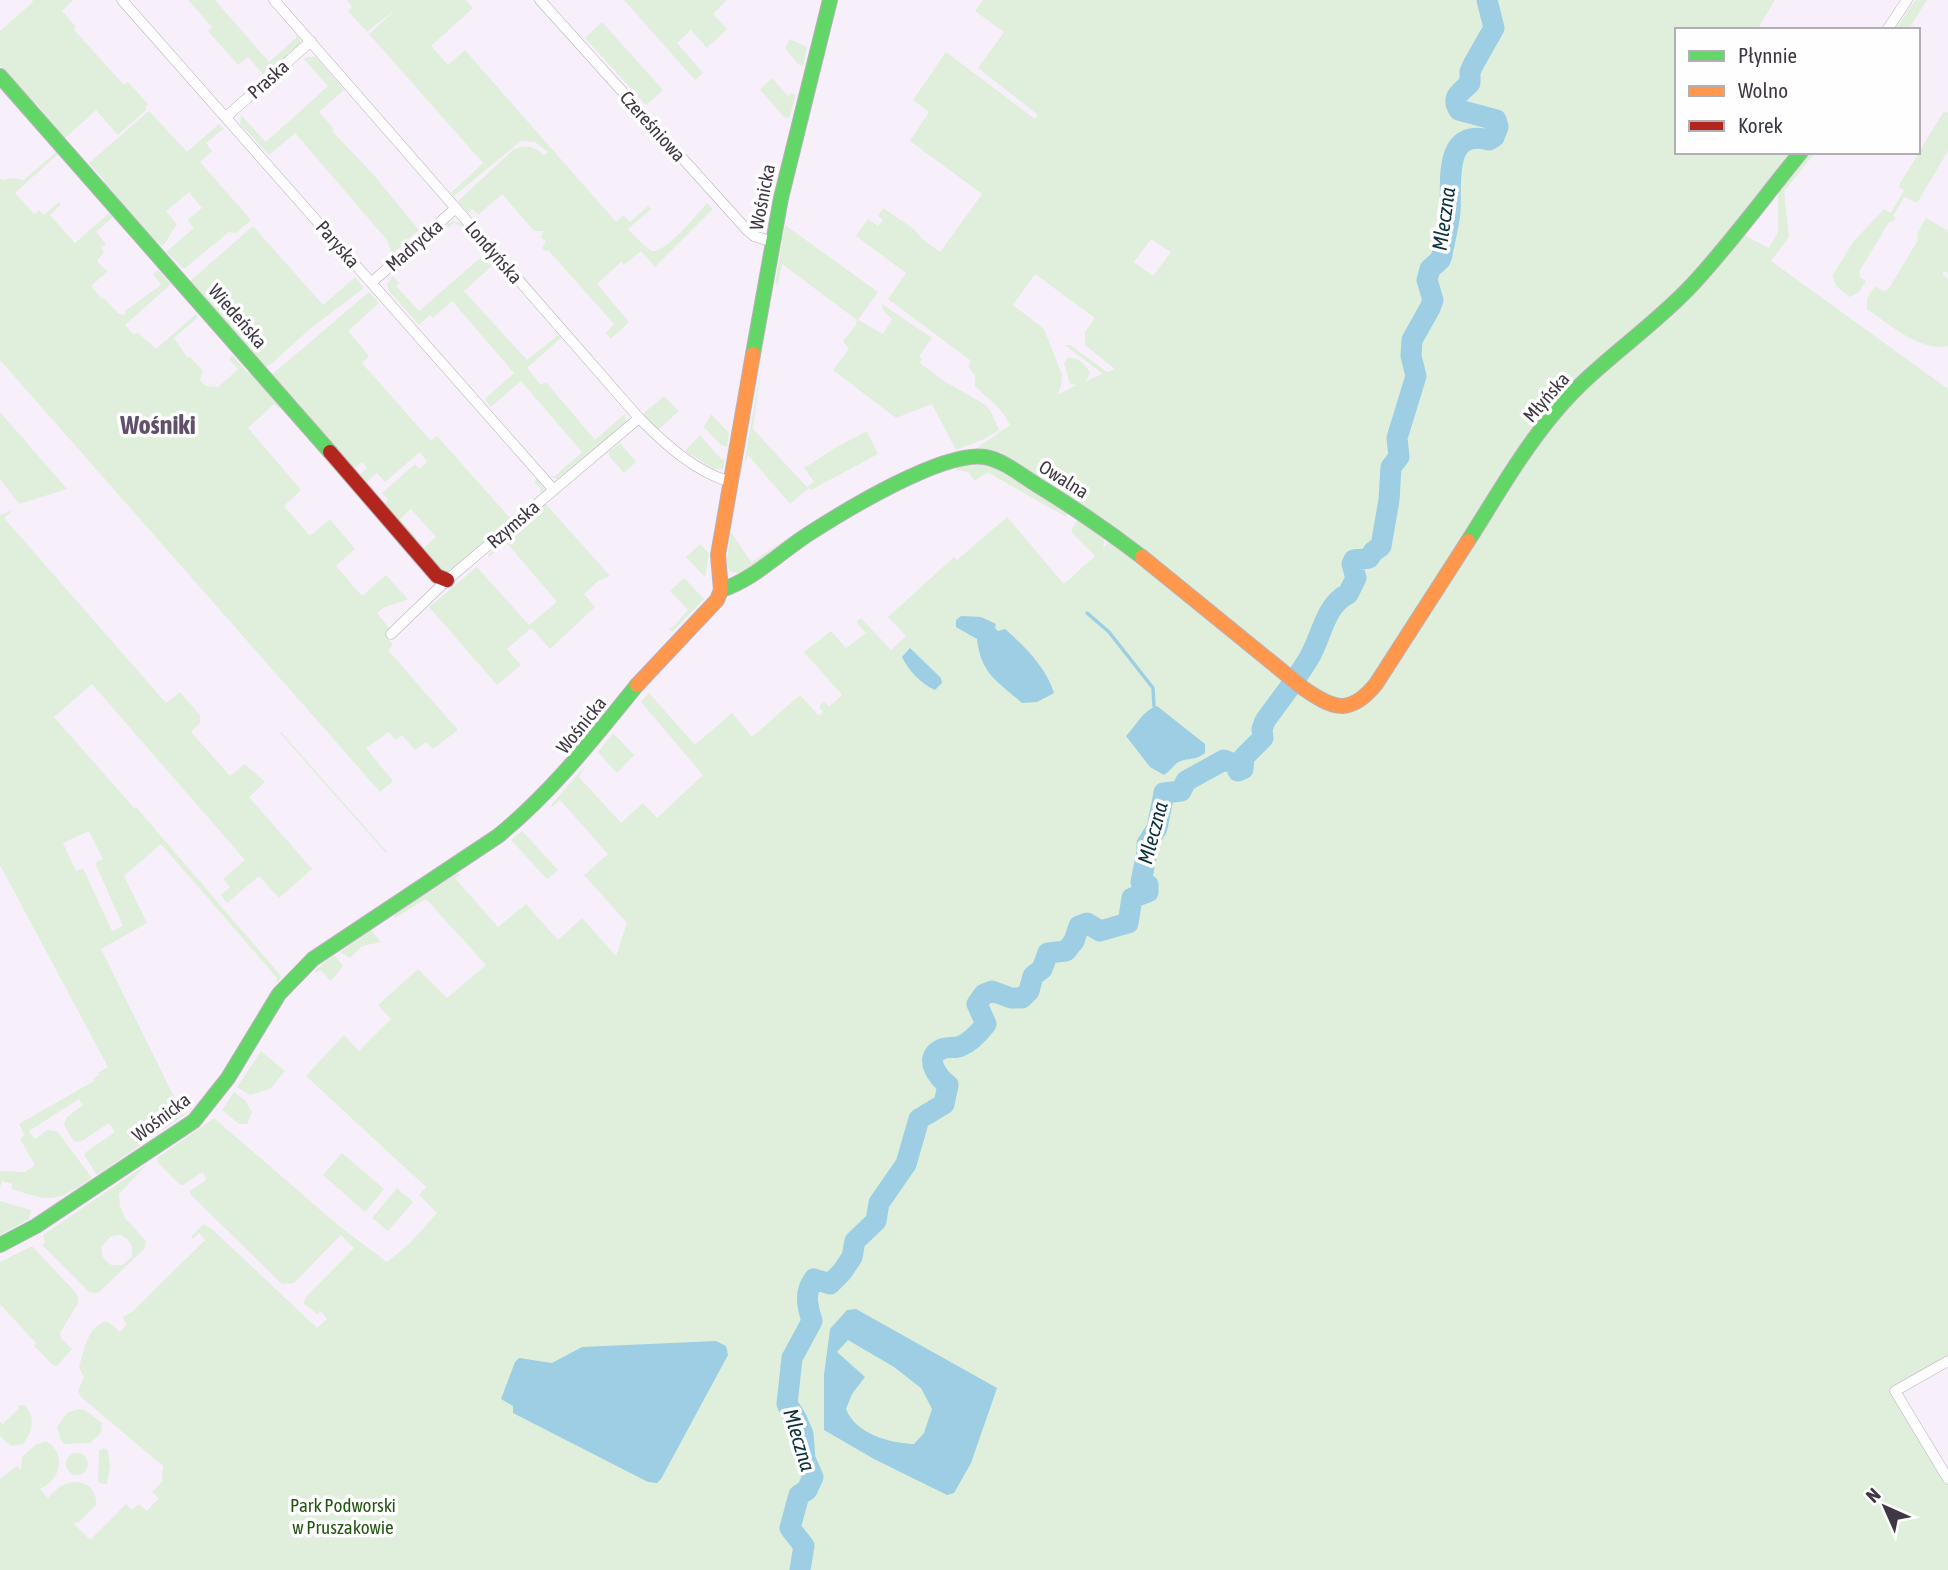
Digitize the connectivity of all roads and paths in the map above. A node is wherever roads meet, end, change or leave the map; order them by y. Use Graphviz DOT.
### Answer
graph roads {
  1 [pos="122,0"];
  2 [pos="274,0"];
  3 [pos="540,0"];
  4 [pos="830,0"];
  5 [pos="1907,0"];
  6 [pos="1888,28"];
  7 [pos="311,41"];
  8 [pos="0,76"];
  9 [pos="226,117"];
  10 [pos="1799,154"];
  11 [pos="456,208"];
  12 [pos="773,242"];
  13 [pos="372,282"];
  14 [pos="639,418"];
  15 [pos="731,482"];
  16 [pos="553,489"];
  17 [pos="447,580"];
  18 [pos="721,590"];
  19 [pos="391,634"];
  20 [pos="1361,700"];
  21 [pos="0,1245"];
  22 [pos="1948,1361"];
  23 [pos="1948,1479"];
  1 -- 9 [label="street, Paryska"];
  2 -- 7 [label="street, Londyńska"];
  3 -- 12 [label="street, Czereśniowa"];
  4 -- 12 [label="street, Wośnicka"];
  5 -- 6 [label="street"];
  7 -- 9 [label="street, Praska"];
  7 -- 11 [label="street, Londyńska"];
  8 -- 17 [label="street, Wiedeńska"];
  9 -- 13 [label="street, Paryska"];
  10 -- 20 [label="street, Młyńska"];
  11 -- 13 [label="street, Madrycka"];
  11 -- 14 [label="street, Londyńska"];
  12 -- 15 [label="street, Wośnicka"];
  13 -- 16 [label="street, Paryska"];
  14 -- 15 [label="street, Londyńska"];
  14 -- 16 [label="street, Rzymska"];
  15 -- 18 [label="street, Wośnicka"];
  16 -- 17 [label="street, Rzymska"];
  17 -- 19 [label="street, Rzymska"];
  18 -- 20 [label="street, Owalna"];
  18 -- 21 [label="street, Wośnicka"];
  22 -- 23 [label="street"];
}
